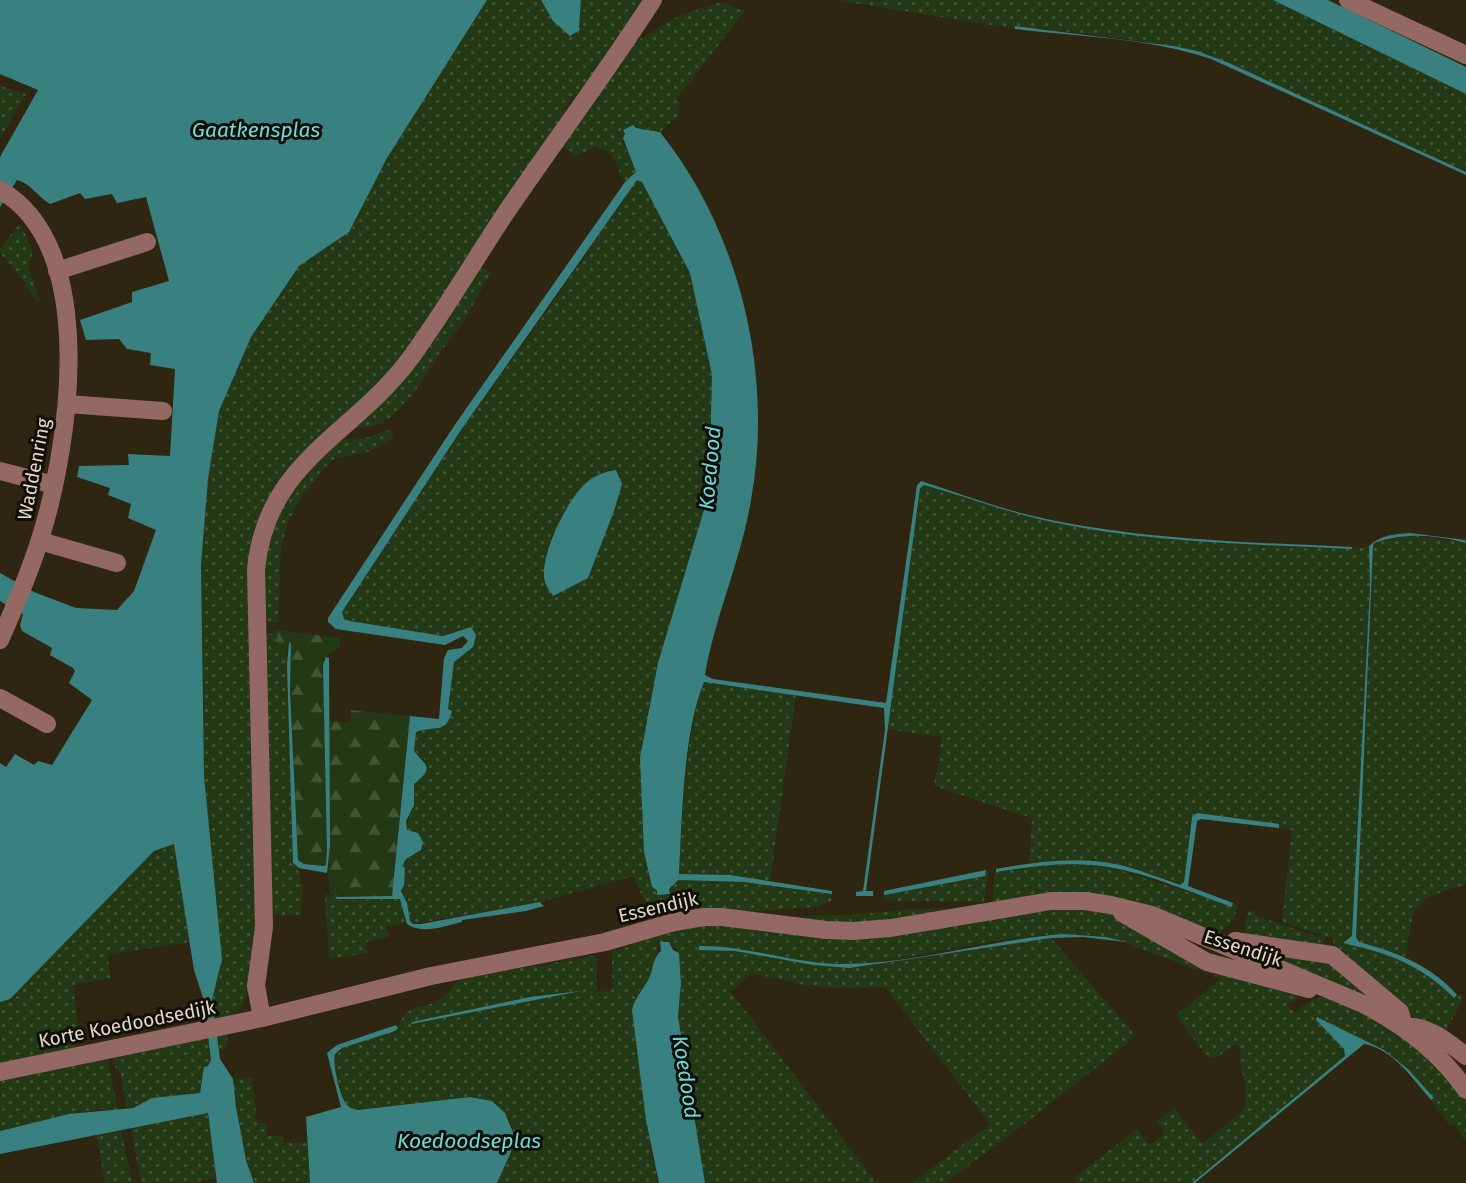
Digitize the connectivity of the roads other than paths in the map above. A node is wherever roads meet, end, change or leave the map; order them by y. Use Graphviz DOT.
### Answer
graph roads {
  1 [pos="653,0"];
  2 [pos="1348,0"];
  3 [pos="1466,55"];
  4 [pos="4,192"];
  5 [pos="147,242"];
  6 [pos="57,271"];
  7 [pos="67,404"];
  8 [pos="163,411"];
  9 [pos="0,471"];
  10 [pos="54,485"];
  11 [pos="40,541"];
  12 [pos="117,562"];
  13 [pos="0,640"];
  14 [pos="0,698"];
  15 [pos="47,724"];
  16 [pos="1111,905"];
  17 [pos="1208,937"];
  18 [pos="1333,990"];
  19 [pos="262,1018"];
  20 [pos="1405,1027"];
  21 [pos="1466,1056"];
  22 [pos="0,1072"];
  23 [pos="1466,1090"];
  1 -- 19 [label="street"];
  2 -- 3 [label="street"];
  4 -- 6 [label="street, Waddenring"];
  5 -- 6 [label="street"];
  6 -- 7 [label="street, Waddenring"];
  7 -- 8 [label="street, Waddenring"];
  7 -- 10 [label="street, Waddenring"];
  9 -- 10 [label="street"];
  10 -- 11 [label="street, Waddenring"];
  11 -- 12 [label="street, Waddenring"];
  11 -- 13 [label="street, Waddenring"];
  14 -- 15 [label="street"];
  16 -- 17 [label="street, Essendijk"];
  16 -- 18 [label="street, Essendijk"];
  16 -- 19 [label="street, Essendijk"];
  17 -- 18 [label="street, Essendijk"];
  17 -- 20 [label="street, Essendijk"];
  18 -- 20 [label="street, Essendijk"];
  19 -- 22 [label="street, Korte Koedoodsedijk"];
  20 -- 21 [label="street, Essendijk"];
  20 -- 23 [label="street, Essendijk"];
}
